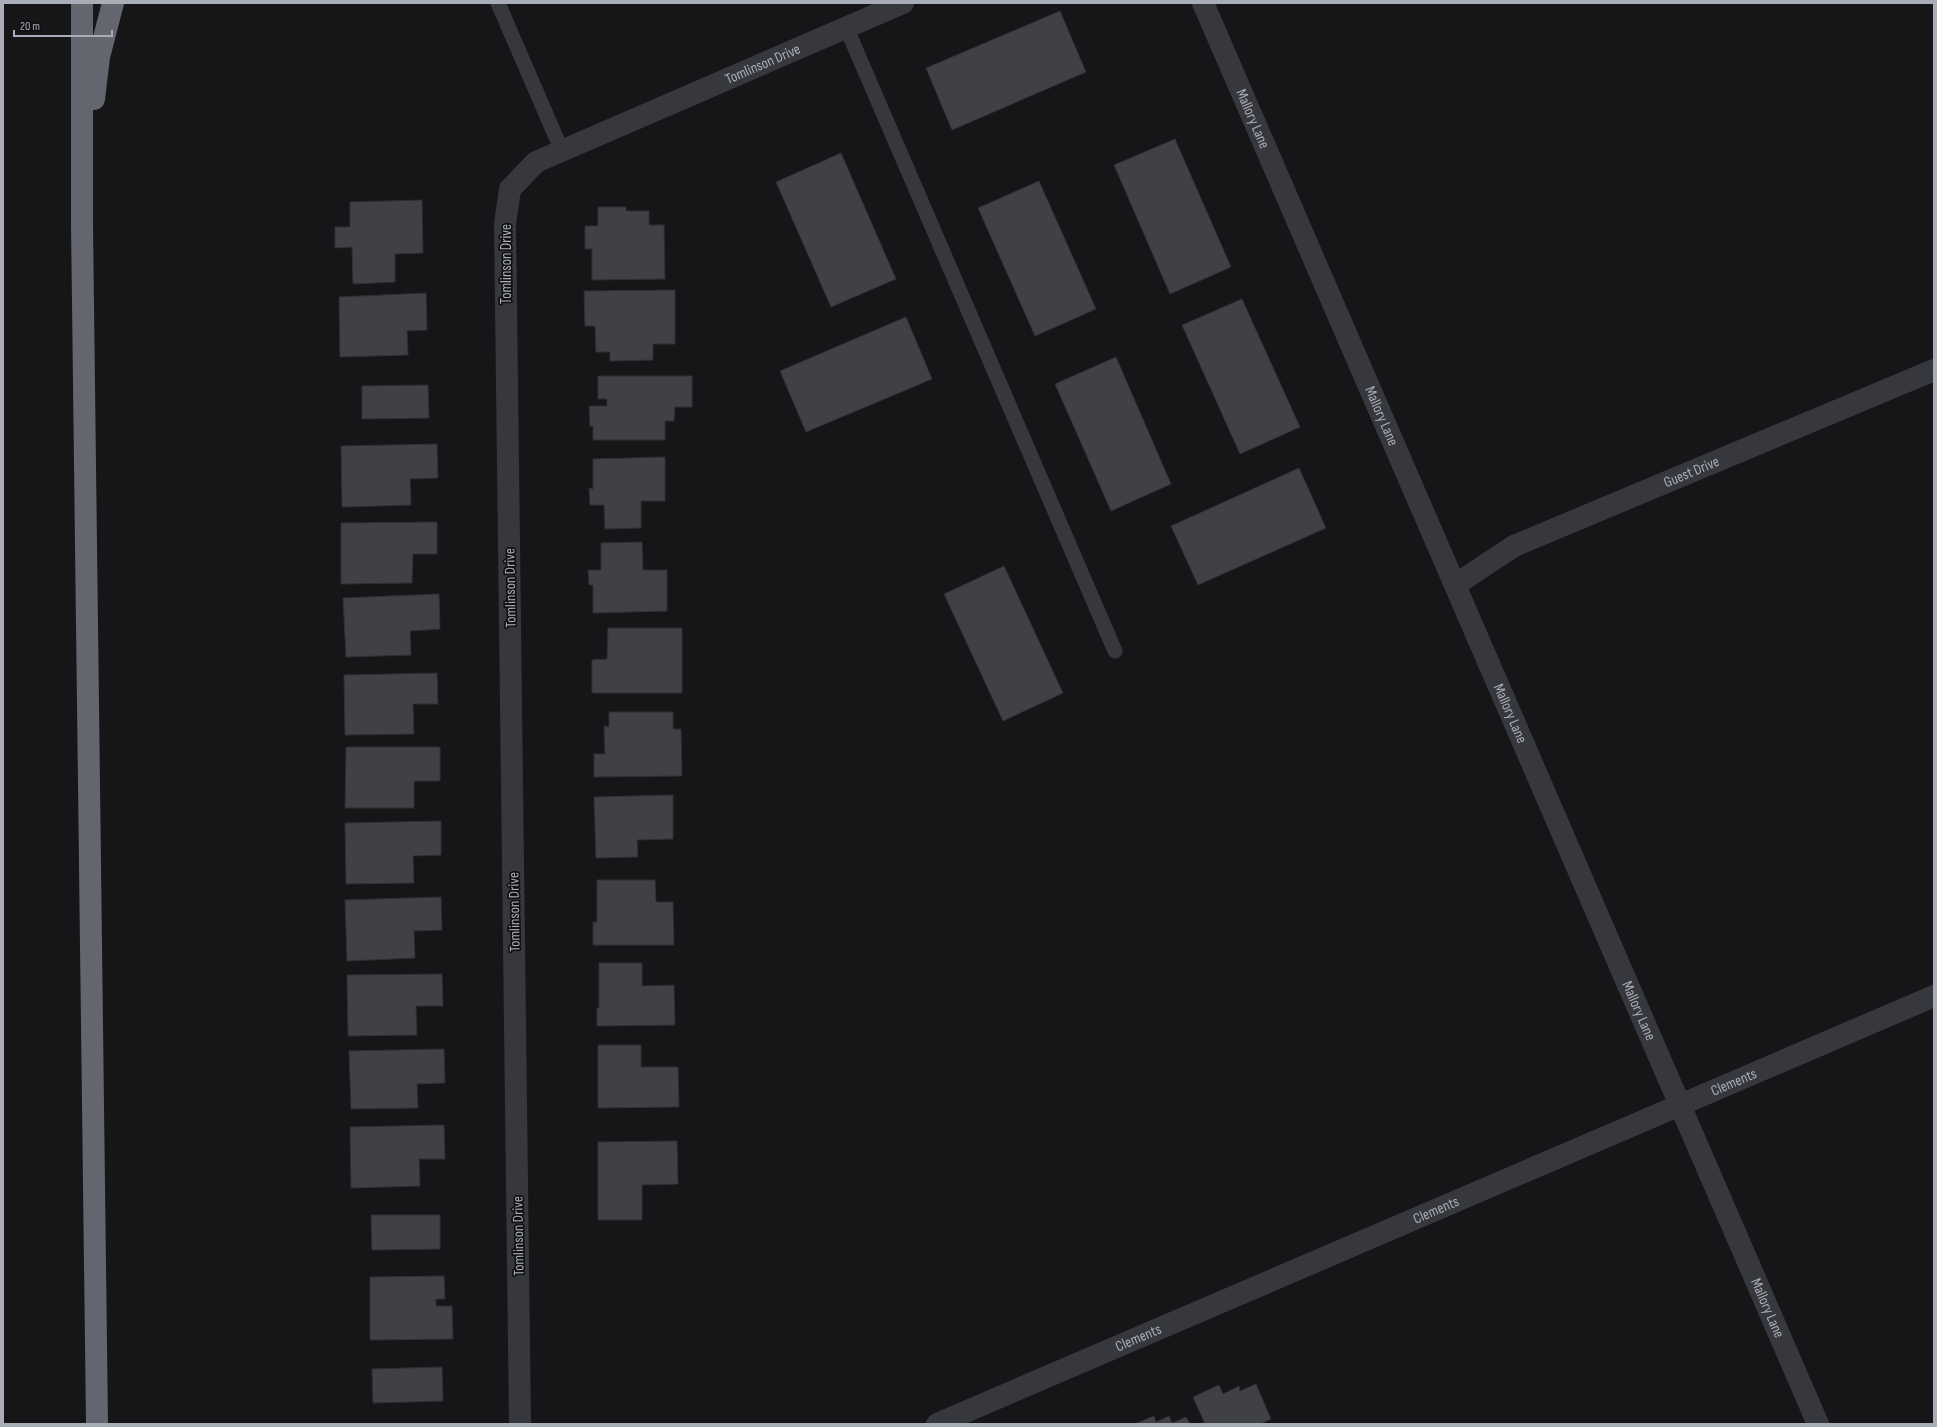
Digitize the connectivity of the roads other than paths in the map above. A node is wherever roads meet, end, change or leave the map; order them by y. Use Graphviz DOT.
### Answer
graph roads {
  1 [pos="82,3"];
  2 [pos="114,3"];
  3 [pos="498,3"];
  4 [pos="903,3"];
  5 [pos="1203,3"];
  6 [pos="846,27"];
  7 [pos="562,151"];
  8 [pos="82,224"];
  9 [pos="1934,370"];
  10 [pos="1455,585"];
  11 [pos="1115,651"];
  12 [pos="1934,996"];
  13 [pos="1680,1104"];
  14 [pos="97,1424"];
  15 [pos="520,1424"];
  16 [pos="937,1424"];
  17 [pos="1818,1424"];
  1 -- 8 [label="highway"];
  2 -- 8 [label="highway"];
  3 -- 7 [label="lane"];
  4 -- 6 [label="street, Tomlinson Drive"];
  5 -- 10 [label="street, Mallory Lane"];
  6 -- 7 [label="street, Tomlinson Drive"];
  6 -- 11 [label="lane"];
  7 -- 15 [label="street, Tomlinson Drive"];
  8 -- 14 [label="highway"];
  9 -- 10 [label="street, Guest Drive"];
  10 -- 13 [label="street, Mallory Lane"];
  12 -- 13 [label="street, Clements"];
  13 -- 16 [label="street, Clements"];
  13 -- 17 [label="street, Mallory Lane"];
}
